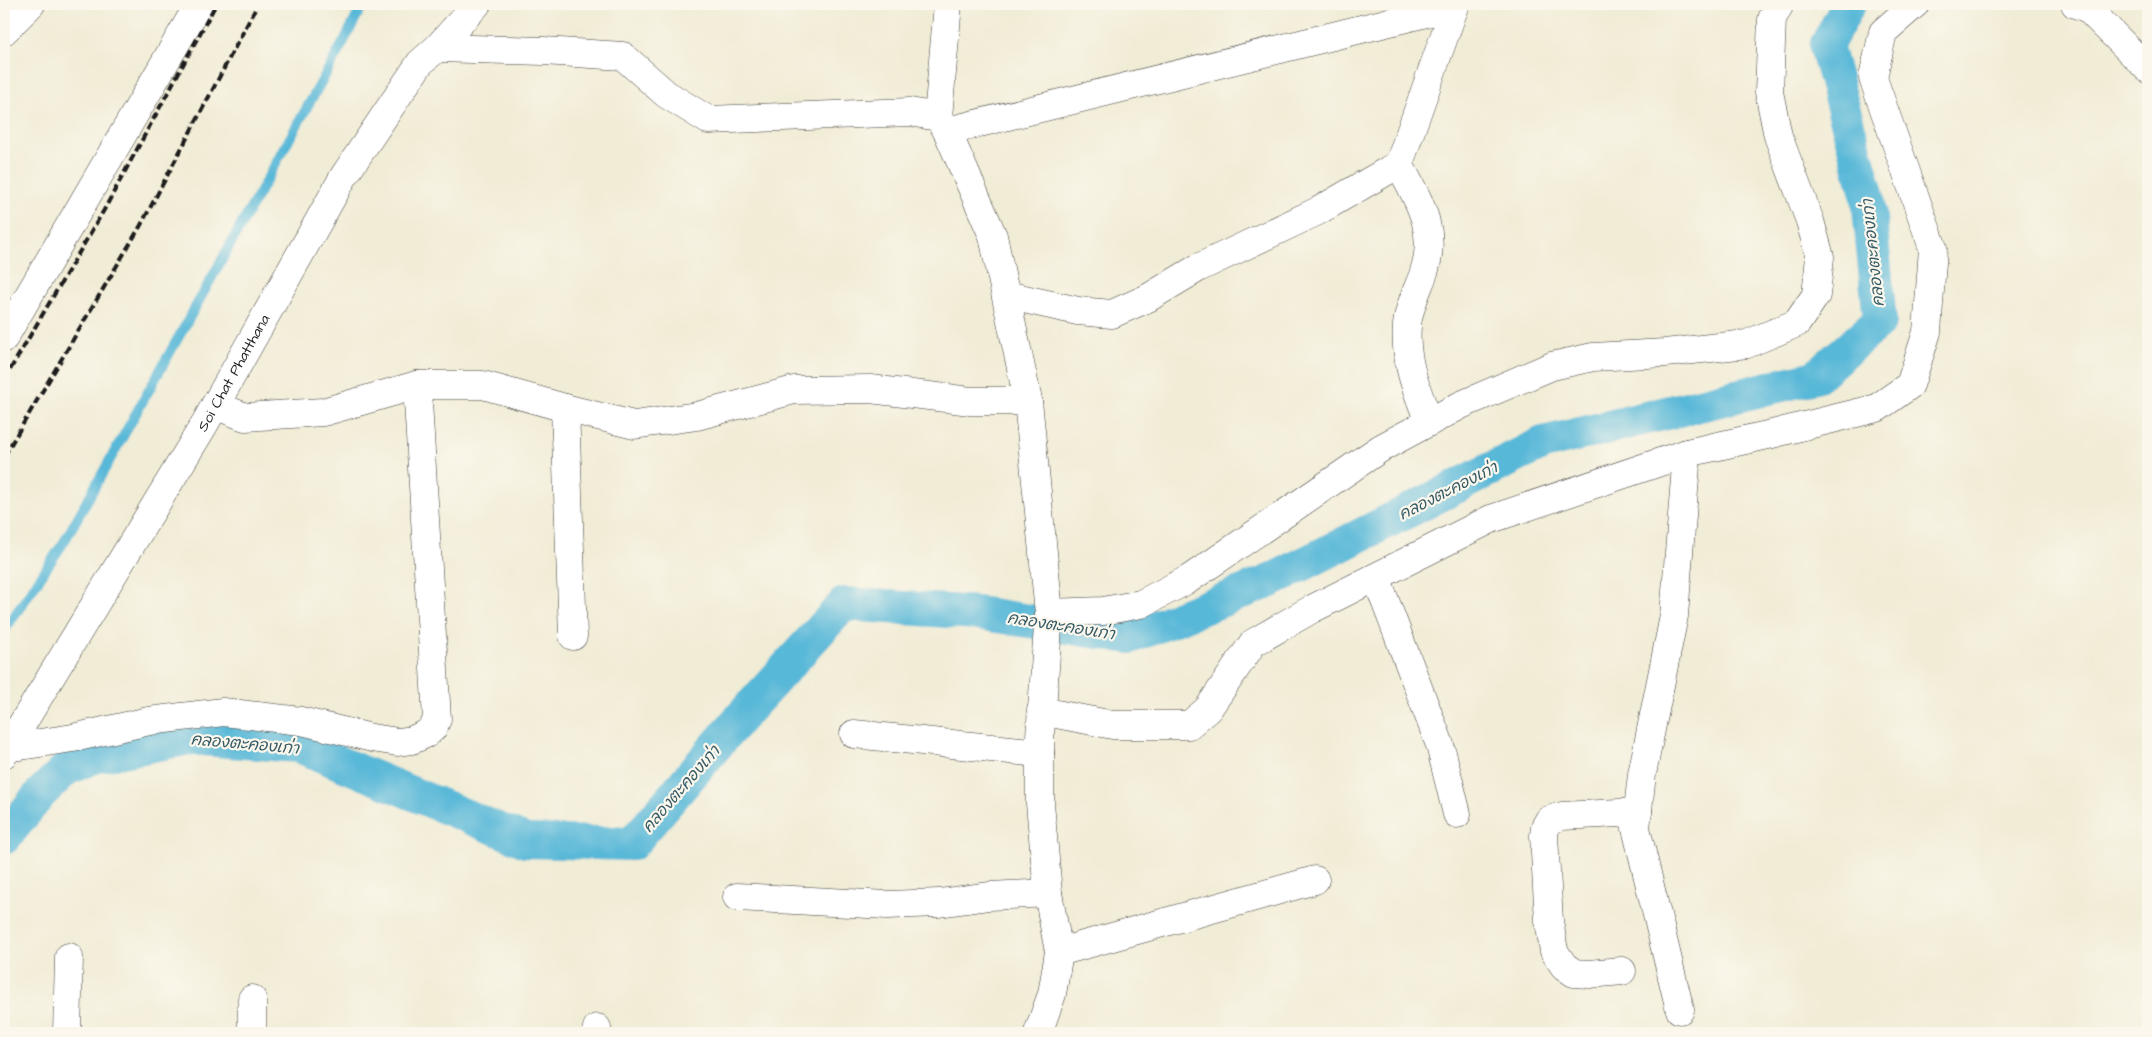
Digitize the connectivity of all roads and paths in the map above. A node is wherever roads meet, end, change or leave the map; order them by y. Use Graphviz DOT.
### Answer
graph roads {
  1 [pos="31,4"];
  2 [pos="199,4"];
  3 [pos="476,4"];
  4 [pos="948,4"];
  5 [pos="1780,4"];
  6 [pos="1915,4"];
  7 [pos="2075,4"];
  8 [pos="1454,5"];
  9 [pos="4,31"];
  10 [pos="437,48"];
  11 [pos="2148,69"];
  12 [pos="943,124"];
  13 [pos="1400,164"];
  14 [pos="1006,295"];
  15 [pos="4,338"];
  16 [pos="417,385"];
  17 [pos="1028,402"];
  18 [pos="215,405"];
  19 [pos="565,408"];
  20 [pos="1429,422"];
  21 [pos="1687,453"];
  22 [pos="1376,577"];
  23 [pos="1049,614"];
  24 [pos="572,636"];
  25 [pos="1041,711"];
  26 [pos="854,734"];
  27 [pos="6,751"];
  28 [pos="1040,753"];
  29 [pos="1638,812"];
  30 [pos="1457,814"];
  31 [pos="1315,880"];
  32 [pos="1048,893"];
  33 [pos="737,897"];
  34 [pos="1059,952"];
  35 [pos="69,956"];
  36 [pos="1622,971"];
  37 [pos="252,999"];
  38 [pos="1680,1010"];
  39 [pos="67,1033"];
  40 [pos="252,1033"];
  41 [pos="1038,1033"];
  1 -- 9 [label="street"];
  2 -- 15 [label="street"];
  3 -- 10 [label="street, Soi Chat Phatthana"];
  4 -- 12 [label="street"];
  5 -- 20 [label="street"];
  6 -- 21 [label="street"];
  7 -- 11 [label="street"];
  8 -- 12 [label="street"];
  8 -- 13 [label="street"];
  10 -- 12 [label="street"];
  10 -- 18 [label="street, Soi Chat Phatthana"];
  12 -- 14 [label="street"];
  13 -- 14 [label="street"];
  13 -- 20 [label="street"];
  14 -- 17 [label="street"];
  16 -- 18 [label="street"];
  16 -- 19 [label="street"];
  16 -- 27 [label="street"];
  17 -- 19 [label="street"];
  17 -- 23 [label="street"];
  18 -- 27 [label="street, Soi Chat Phatthana"];
  19 -- 24 [label="street"];
  20 -- 23 [label="street"];
  21 -- 22 [label="street"];
  21 -- 29 [label="street"];
  22 -- 25 [label="street"];
  22 -- 30 [label="street"];
  23 -- 25 [label="street"];
  25 -- 28 [label="street"];
  26 -- 28 [label="street"];
  28 -- 32 [label="street"];
  29 -- 36 [label="street"];
  29 -- 38 [label="street"];
  31 -- 34 [label="street"];
  32 -- 33 [label="street"];
  32 -- 34 [label="street"];
  34 -- 41 [label="street"];
  35 -- 39 [label="street"];
  37 -- 40 [label="street"];
}
